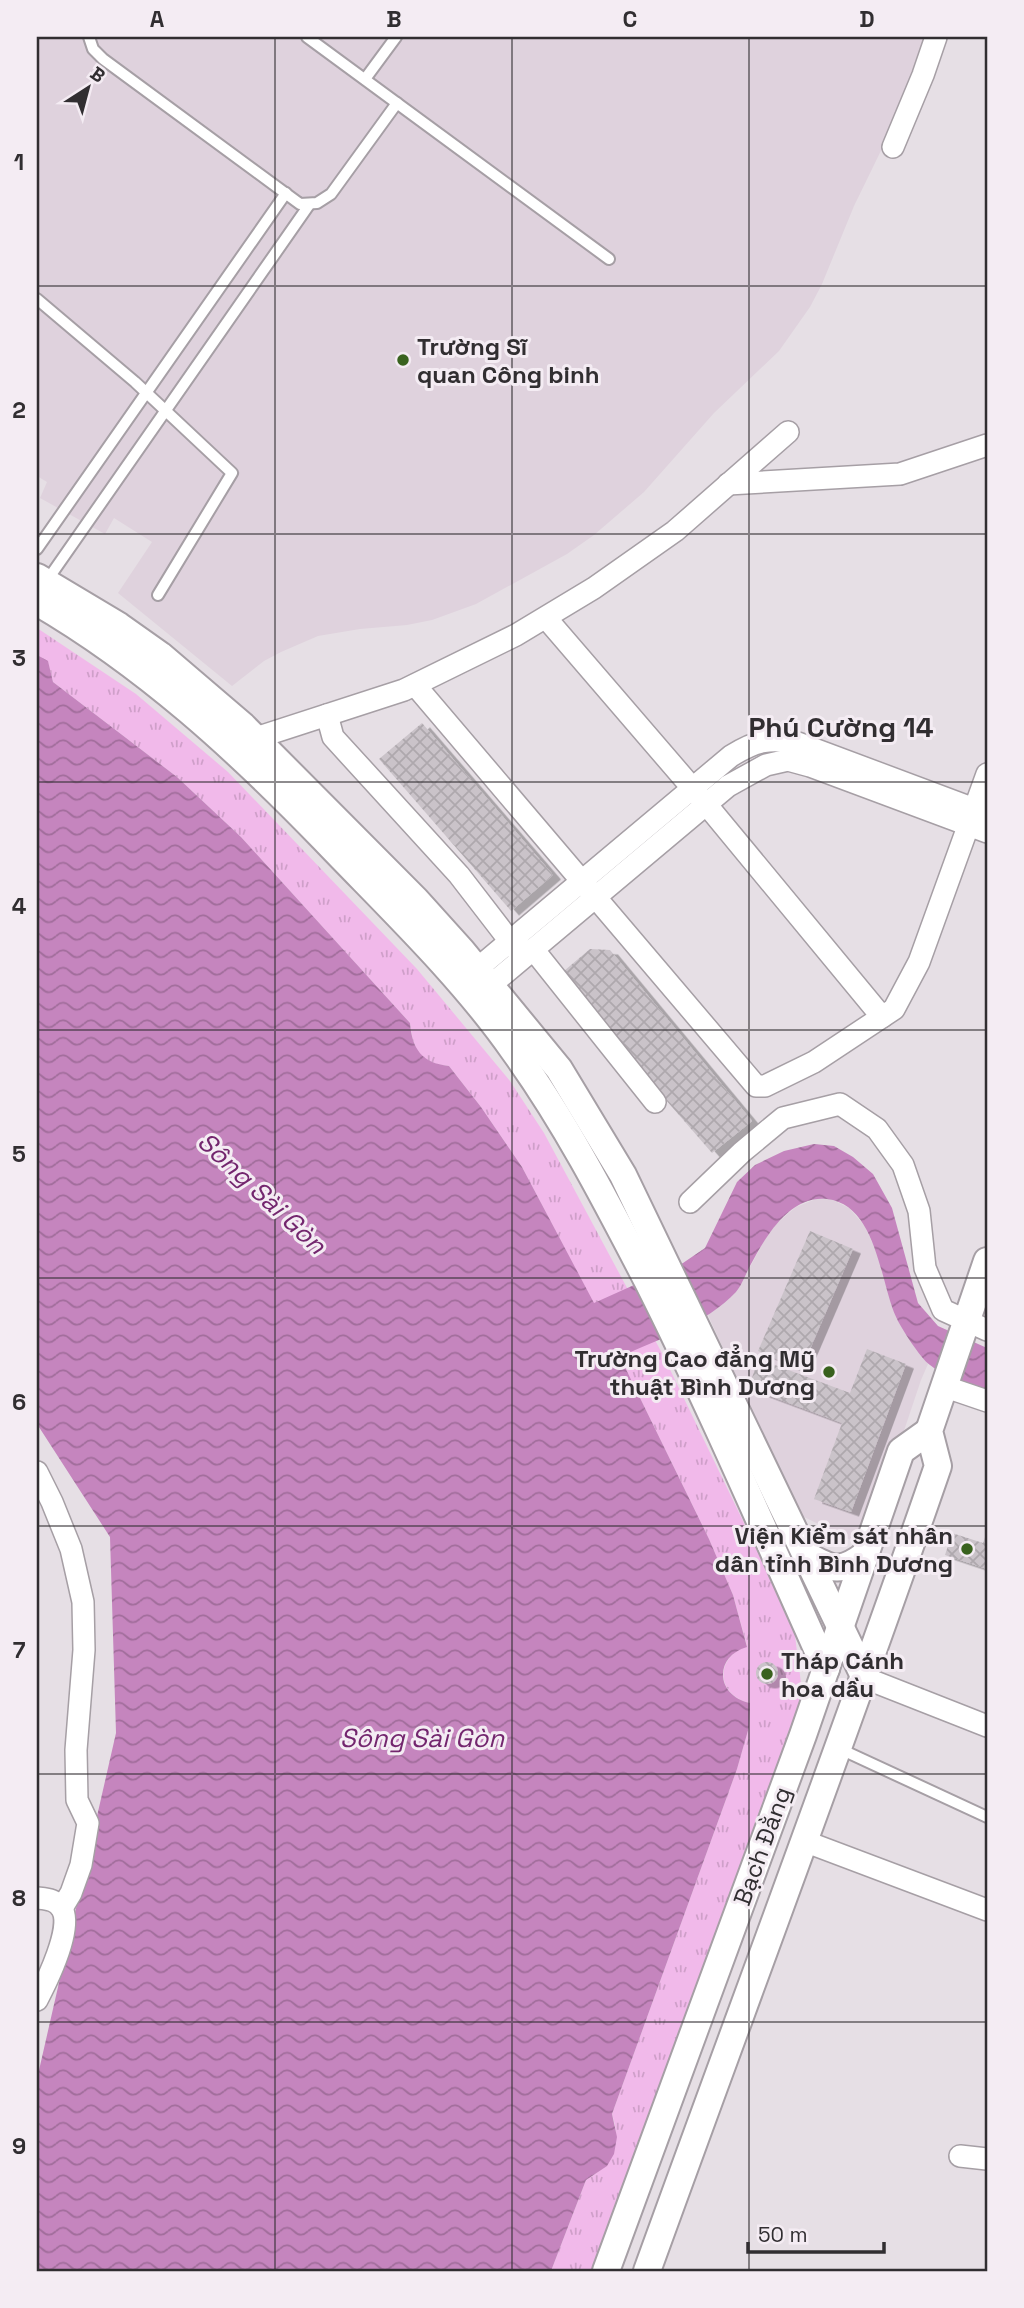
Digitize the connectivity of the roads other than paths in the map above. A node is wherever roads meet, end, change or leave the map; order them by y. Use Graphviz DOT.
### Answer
graph roads {
  1 [pos="89,37"];
  2 [pos="307,37"];
  3 [pos="396,37"];
  4 [pos="936,37"];
  5 [pos="365,79"];
  6 [pos="397,103"];
  7 [pos="893,147"];
  8 [pos="286,193"];
  9 [pos="309,205"];
  10 [pos="610,259"];
  11 [pos="37,299"];
  12 [pos="147,392"];
  13 [pos="166,410"];
  14 [pos="788,432"];
  15 [pos="987,445"];
  16 [pos="728,484"];
  17 [pos="37,549"];
  18 [pos="40,587"];
  19 [pos="158,595"];
  20 [pos="546,618"];
  21 [pos="415,685"];
  22 [pos="327,715"];
  23 [pos="256,738"];
  24 [pos="987,774"];
  25 [pos="699,797"];
  26 [pos="979,820"];
  27 [pos="588,889"];
  28 [pos="511,941"];
  29 [pos="533,949"];
  30 [pos="475,984"];
  31 [pos="882,1017"];
  32 [pos="655,1102"];
  33 [pos="690,1202"];
  34 [pos="987,1261"];
  35 [pos="972,1326"];
  36 [pos="943,1386"];
  37 [pos="987,1401"];
  38 [pos="929,1431"];
  39 [pos="37,1472"];
  40 [pos="865,1555"];
  41 [pos="808,1556"];
  42 [pos="840,1628"];
  43 [pos="826,1669"];
  44 [pos="865,1678"];
  45 [pos="987,1726"];
  46 [pos="803,1735"];
  47 [pos="838,1748"];
  48 [pos="987,1817"];
  49 [pos="804,1841"];
  50 [pos="37,1898"];
  51 [pos="62,1908"];
  52 [pos="987,1910"];
  53 [pos="726,1944"];
  54 [pos="761,1956"];
  55 [pos="37,2000"];
  56 [pos="960,2156"];
  57 [pos="987,2159"];
  58 [pos="646,2160"];
  59 [pos="683,2172"];
  60 [pos="606,2271"];
  61 [pos="647,2271"];
  1 -- 8 [label="lane"];
  2 -- 5 [label="lane"];
  3 -- 5 [label="lane"];
  4 -- 7 [label="street"];
  5 -- 6 [label="lane"];
  6 -- 9 [label="lane"];
  6 -- 10 [label="lane"];
  8 -- 9 [label="lane"];
  8 -- 12 [label="lane"];
  9 -- 13 [label="lane"];
  11 -- 12 [label="lane"];
  12 -- 13 [label="lane"];
  12 -- 17 [label="lane"];
  13 -- 18 [label="lane"];
  13 -- 19 [label="lane"];
  14 -- 16 [label="street"];
  15 -- 16 [label="street"];
  16 -- 20 [label="street"];
  18 -- 23 [label="street"];
  18 -- 30 [label="street"];
  20 -- 21 [label="street"];
  20 -- 25 [label="street"];
  21 -- 22 [label="street"];
  21 -- 27 [label="street"];
  22 -- 23 [label="street"];
  22 -- 28 [label="street"];
  23 -- 30 [label="street"];
  24 -- 26 [label="street"];
  25 -- 26 [label="street"];
  25 -- 27 [label="street"];
  25 -- 31 [label="street"];
  26 -- 31 [label="street"];
  27 -- 28 [label="street"];
  27 -- 29 [label="street"];
  27 -- 31 [label="street"];
  28 -- 29 [label="street"];
  28 -- 30 [label="street"];
  29 -- 30 [label="street"];
  29 -- 32 [label="street"];
  30 -- 41 [label="street"];
  30 -- 43 [label="street"];
  33 -- 35 [label="street"];
  34 -- 35 [label="street"];
  35 -- 36 [label="street"];
  36 -- 37 [label="street"];
  36 -- 38 [label="street"];
  38 -- 40 [label="street, Bạch Đằng"];
  38 -- 44 [label="street, Bạch Đằng"];
  39 -- 51 [label="street"];
  40 -- 41 [label="street"];
  40 -- 42 [label="street, Bạch Đằng"];
  41 -- 42 [label="street"];
  42 -- 43 [label="street, Bạch Đằng"];
  42 -- 44 [label="street"];
  43 -- 44 [label="street"];
  43 -- 46 [label="street, Bạch Đằng"];
  44 -- 45 [label="street"];
  44 -- 47 [label="street, Bạch Đằng"];
  46 -- 47 [label="street"];
  46 -- 53 [label="street, Bạch Đằng"];
  47 -- 48 [label="lane"];
  47 -- 49 [label="street, Bạch Đằng"];
  49 -- 52 [label="street"];
  49 -- 54 [label="street, Bạch Đằng"];
  50 -- 51 [label="street"];
  51 -- 55 [label="street"];
  53 -- 54 [label="street"];
  53 -- 58 [label="street, Bạch Đằng"];
  54 -- 59 [label="street, Bạch Đằng"];
  56 -- 57 [label="street"];
  58 -- 59 [label="street"];
  58 -- 60 [label="street, Bạch Đằng"];
  59 -- 61 [label="street, Bạch Đằng"];
}
